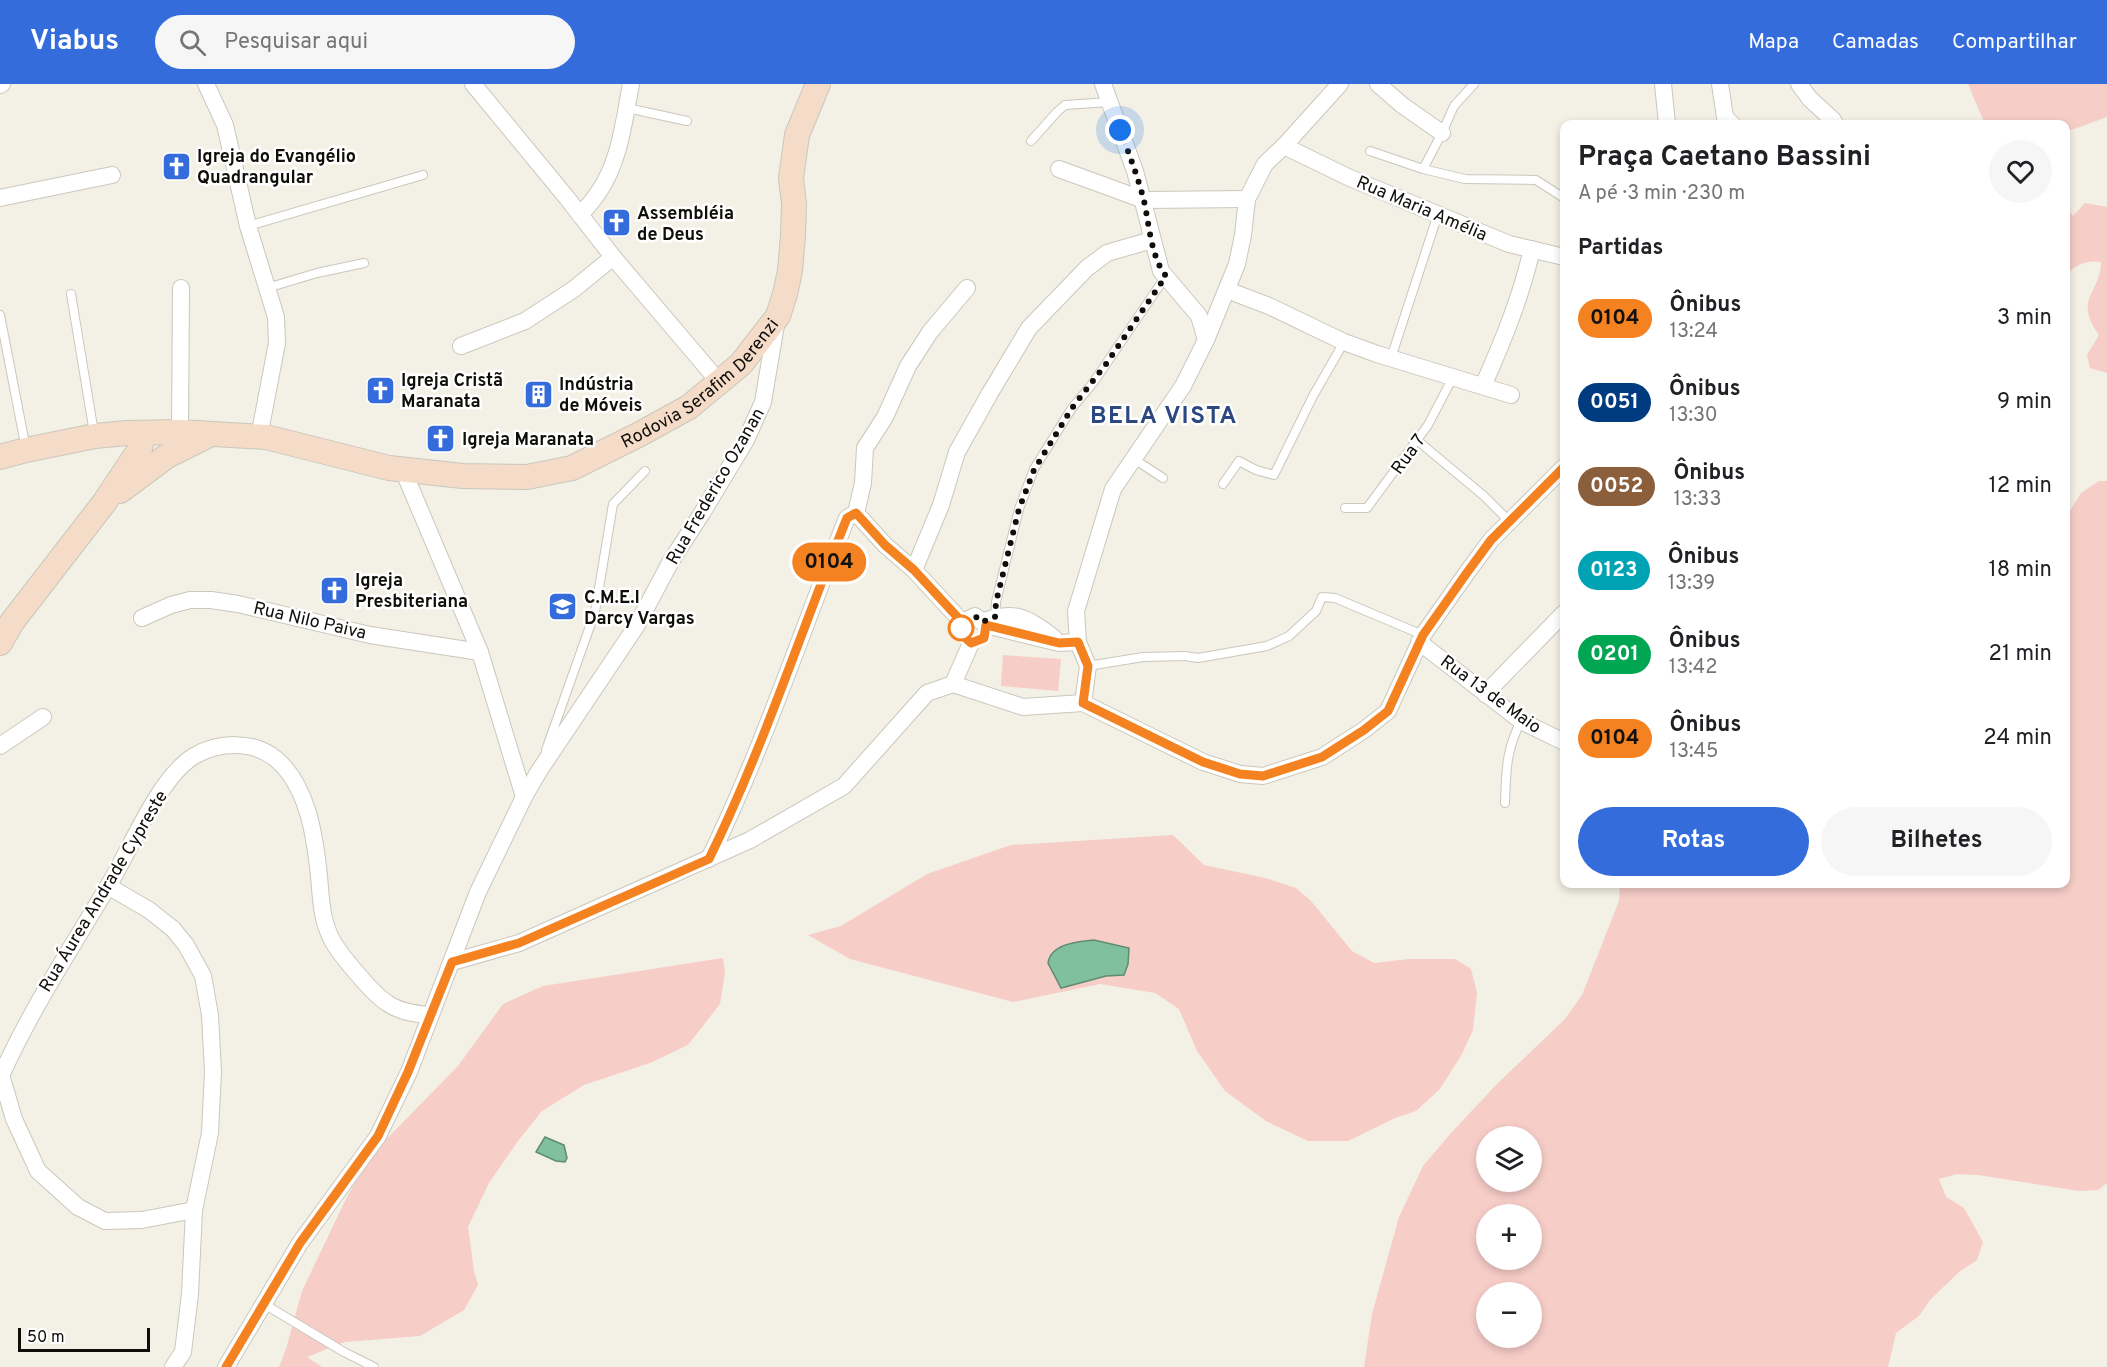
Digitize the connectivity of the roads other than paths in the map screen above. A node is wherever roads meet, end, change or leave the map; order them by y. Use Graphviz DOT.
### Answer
graph roads {
  1 [pos="206,84"];
  2 [pos="473,84"];
  3 [pos="631,84"];
  4 [pos="818,84"];
  5 [pos="1103,84"];
  6 [pos="1378,84"];
  7 [pos="1474,84"];
  8 [pos="1663,84"];
  9 [pos="1720,84"];
  10 [pos="1799,84"];
  11 [pos="1334,85"];
  12 [pos="1109,102"];
  13 [pos="627,108"];
  14 [pos="1667,120"];
  15 [pos="1728,120"];
  16 [pos="1833,120"];
  17 [pos="687,121"];
  18 [pos="1442,133"];
  19 [pos="1031,141"];
  20 [pos="1284,146"];
  21 [pos="1370,151"];
  22 [pos="1059,169"];
  23 [pos="1423,169"];
  24 [pos="112,175"];
  25 [pos="423,175"];
  26 [pos="1560,195"];
  27 [pos="0,198"];
  28 [pos="1144,200"];
  29 [pos="1247,200"];
  30 [pos="1438,214"];
  31 [pos="580,215"];
  32 [pos="248,226"];
  33 [pos="1152,240"];
  34 [pos="1532,249"];
  35 [pos="1560,256"];
  36 [pos="613,257"];
  37 [pos="364,263"];
  38 [pos="1166,276"];
  39 [pos="181,288"];
  40 [pos="267,288"];
  41 [pos="967,288"];
  42 [pos="1227,290"];
  43 [pos="71,294"];
  44 [pos="0,315"];
  45 [pos="778,316"];
  46 [pos="1206,340"];
  47 [pos="1344,342"];
  48 [pos="460,346"];
  49 [pos="1391,358"];
  50 [pos="1453,377"];
  51 [pos="720,383"];
  52 [pos="1483,386"];
  53 [pos="1511,394"];
  54 [pos="180,432"];
  55 [pos="143,434"];
  56 [pos="209,435"];
  57 [pos="95,436"];
  58 [pos="258,437"];
  59 [pos="1418,441"];
  60 [pos="26,450"];
  61 [pos="0,457"];
  62 [pos="1134,459"];
  63 [pos="404,470"];
  64 [pos="645,471"];
  65 [pos="1560,471"];
  66 [pos="1163,478"];
  67 [pos="1223,484"];
  68 [pos="104,503"];
  69 [pos="1345,508"];
  70 [pos="856,513"];
  71 [pos="1509,521"];
  72 [pos="914,570"];
  73 [pos="1560,617"];
  74 [pos="142,618"];
  75 [pos="962,622"];
  76 [pos="988,622"];
  77 [pos="1421,639"];
  78 [pos="1078,642"];
  79 [pos="0,643"];
  80 [pos="971,643"];
  81 [pos="480,652"];
  82 [pos="1088,666"];
  83 [pos="954,684"];
  84 [pos="1485,694"];
  85 [pos="1083,703"];
  86 [pos="43,717"];
  87 [pos="1521,721"];
  88 [pos="1560,740"];
  89 [pos="0,746"];
  90 [pos="539,771"];
  91 [pos="524,797"];
  92 [pos="1505,803"];
  93 [pos="709,859"];
  94 [pos="108,886"];
  95 [pos="452,962"];
  96 [pos="430,1015"];
  97 [pos="1,1076"];
  98 [pos="194,1210"];
  99 [pos="264,1304"];
  100 [pos="172,1367"];
  101 [pos="226,1367"];
  102 [pos="374,1367"];
  1 -- 32 [label="street"];
  2 -- 31 [label="street"];
  3 -- 13 [label="street"];
  4 -- 45 [label="main road, Rodovia Serafim Derenzi"];
  5 -- 12 [label="street"];
  6 -- 18 [label="street"];
  7 -- 18 [label="lane"];
  8 -- 14 [label="street"];
  9 -- 15 [label="street"];
  10 -- 16 [label="street"];
  11 -- 20 [label="street"];
  12 -- 19 [label="lane"];
  12 -- 28 [label="street"];
  13 -- 17 [label="lane"];
  13 -- 31 [label="street"];
  18 -- 23 [label="lane"];
  20 -- 29 [label="street"];
  20 -- 30 [label="street, Rua Maria Amélia"];
  21 -- 23 [label="lane"];
  22 -- 28 [label="street"];
  23 -- 26 [label="lane"];
  24 -- 27 [label="street"];
  25 -- 32 [label="lane"];
  28 -- 29 [label="street"];
  28 -- 33 [label="street"];
  29 -- 42 [label="street"];
  30 -- 34 [label="street, Rua Maria Amélia"];
  30 -- 49 [label="lane"];
  31 -- 36 [label="street"];
  32 -- 40 [label="street"];
  33 -- 38 [label="street"];
  33 -- 72 [label="street"];
  34 -- 35 [label="street, Rua Maria Amélia"];
  34 -- 52 [label="street"];
  36 -- 48 [label="street"];
  36 -- 51 [label="street"];
  37 -- 40 [label="lane"];
  38 -- 46 [label="street"];
  38 -- 76 [label="lane"];
  39 -- 54 [label="street"];
  40 -- 58 [label="street"];
  41 -- 70 [label="street"];
  42 -- 46 [label="street"];
  42 -- 47 [label="street"];
  43 -- 57 [label="lane"];
  44 -- 60 [label="lane"];
  45 -- 51 [label="main road, Rodovia Serafim Derenzi"];
  45 -- 90 [label="street, Rua Frederico Ozanan"];
  46 -- 62 [label="street"];
  47 -- 49 [label="street"];
  47 -- 67 [label="lane"];
  49 -- 50 [label="street"];
  50 -- 52 [label="street"];
  50 -- 59 [label="lane, Rua 7"];
  51 -- 63 [label="main road, Rodovia Serafim Derenzi"];
  52 -- 53 [label="street"];
  54 -- 55 [label="main road, Rodovia Serafim Derenzi"];
  54 -- 56 [label="main road, Rodovia Serafim Derenzi"];
  55 -- 57 [label="main road, Rodovia Serafim Derenzi"];
  55 -- 68 [label="main road"];
  56 -- 58 [label="main road, Rodovia Serafim Derenzi"];
  56 -- 68 [label="main road, Rodovia Serafim Derenzi"];
  57 -- 60 [label="main road, Rodovia Serafim Derenzi"];
  58 -- 63 [label="main road, Rodovia Serafim Derenzi"];
  59 -- 69 [label="lane, Rua 7"];
  59 -- 71 [label="lane"];
  60 -- 61 [label="main road, Rodovia Serafim Derenzi"];
  62 -- 66 [label="lane"];
  62 -- 78 [label="street"];
  63 -- 81 [label="street"];
  64 -- 90 [label="lane"];
  65 -- 71 [label="street"];
  68 -- 79 [label="main road"];
  70 -- 72 [label="street"];
  70 -- 93 [label="street"];
  71 -- 77 [label="street"];
  72 -- 75 [label="street"];
  73 -- 84 [label="street"];
  74 -- 81 [label="street, Rua Nilo Paiva"];
  75 -- 76 [label="street"];
  75 -- 80 [label="street"];
  76 -- 78 [label="street"];
  76 -- 80 [label="street"];
  77 -- 82 [label="lane"];
  77 -- 84 [label="street, Rua 13 de Maio"];
  77 -- 85 [label="street"];
  78 -- 82 [label="street"];
  80 -- 83 [label="street"];
  81 -- 91 [label="street"];
  82 -- 85 [label="street"];
  83 -- 85 [label="street"];
  83 -- 93 [label="street"];
  84 -- 87 [label="street, Rua 13 de Maio"];
  86 -- 89 [label="street"];
  87 -- 88 [label="street, Rua 13 de Maio"];
  87 -- 92 [label="lane"];
  90 -- 91 [label="street, Rua Frederico Ozanan"];
  91 -- 95 [label="street, Rua Frederico Ozanan"];
  93 -- 95 [label="street"];
  94 -- 96 [label="street, Rua Áurea Andrade Cypreste"];
  94 -- 97 [label="street, Rua Áurea Andrade Cypreste"];
  94 -- 98 [label="street"];
  95 -- 96 [label="street, Rua Frederico Ozanan"];
  96 -- 99 [label="street, Rua Frederico Ozanan"];
  97 -- 98 [label="street"];
  98 -- 100 [label="street"];
  99 -- 101 [label="street, Rua Frederico Ozanan"];
  99 -- 102 [label="lane"];
}
